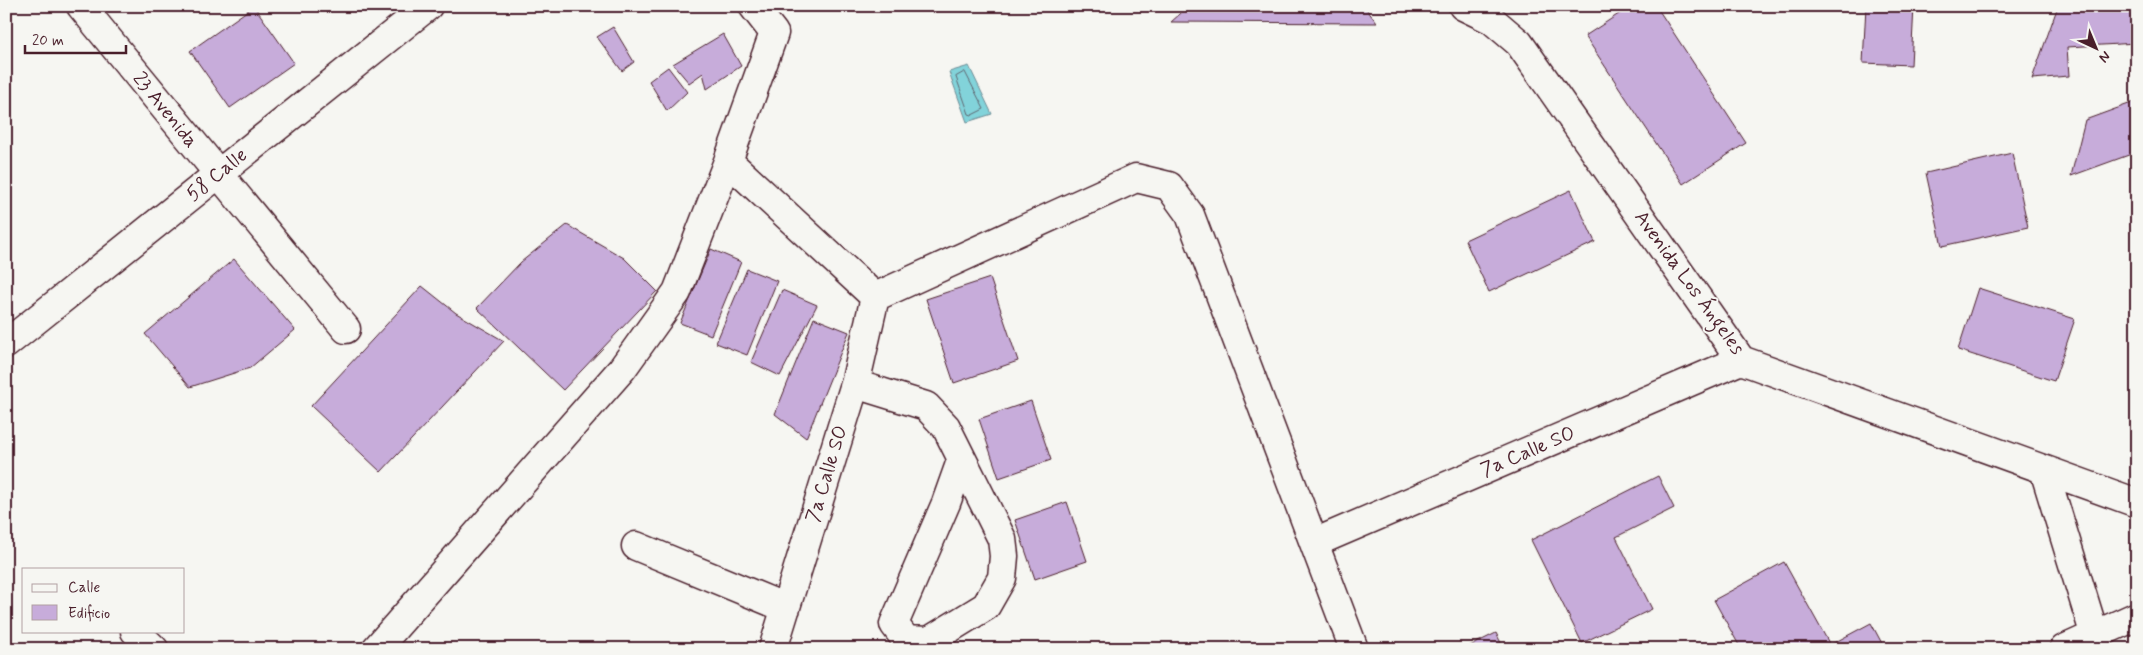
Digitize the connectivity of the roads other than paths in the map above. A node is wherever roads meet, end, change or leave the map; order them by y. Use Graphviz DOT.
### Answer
graph roads {
  1 [pos="81,6"];
  2 [pos="428,6"];
  3 [pos="753,6"];
  4 [pos="1463,6"];
  5 [pos="728,161"];
  6 [pos="217,174"];
  7 [pos="875,297"];
  8 [pos="346,330"];
  9 [pos="6,344"];
  10 [pos="1741,360"];
  11 [pos="855,384"];
  12 [pos="961,461"];
  13 [pos="2044,470"];
  14 [pos="2137,504"];
  15 [pos="1314,543"];
  16 [pos="636,546"];
  17 [pos="786,608"];
  18 [pos="2137,616"];
  19 [pos="136,632"];
  20 [pos="2098,642"];
  21 [pos="154,649"];
  22 [pos="376,649"];
  23 [pos="773,649"];
  24 [pos="1354,649"];
  25 [pos="2064,649"];
  1 -- 6 [label="street, 23 Avenida"];
  2 -- 6 [label="street, 58 Calle"];
  3 -- 5 [label="street"];
  4 -- 10 [label="street, Avenida Los Ángeles"];
  5 -- 7 [label="street"];
  5 -- 22 [label="street"];
  6 -- 8 [label="street, 23 Avenida"];
  6 -- 9 [label="street, 58 Calle"];
  7 -- 11 [label="street, 7a Calle SO"];
  7 -- 15 [label="street"];
  10 -- 13 [label="street, Avenida Los Ángeles"];
  10 -- 15 [label="street, 7a Calle SO"];
  11 -- 12 [label="street"];
  11 -- 17 [label="street, 7a Calle SO"];
  12 -- 12 [label="street"];
  13 -- 14 [label="street, Avenida Los Ángeles"];
  13 -- 20 [label="street"];
  15 -- 24 [label="street"];
  16 -- 17 [label="street"];
  17 -- 23 [label="street, 7a Calle SO"];
  18 -- 20 [label="street"];
  19 -- 21 [label="street"];
  20 -- 25 [label="street"];
}
